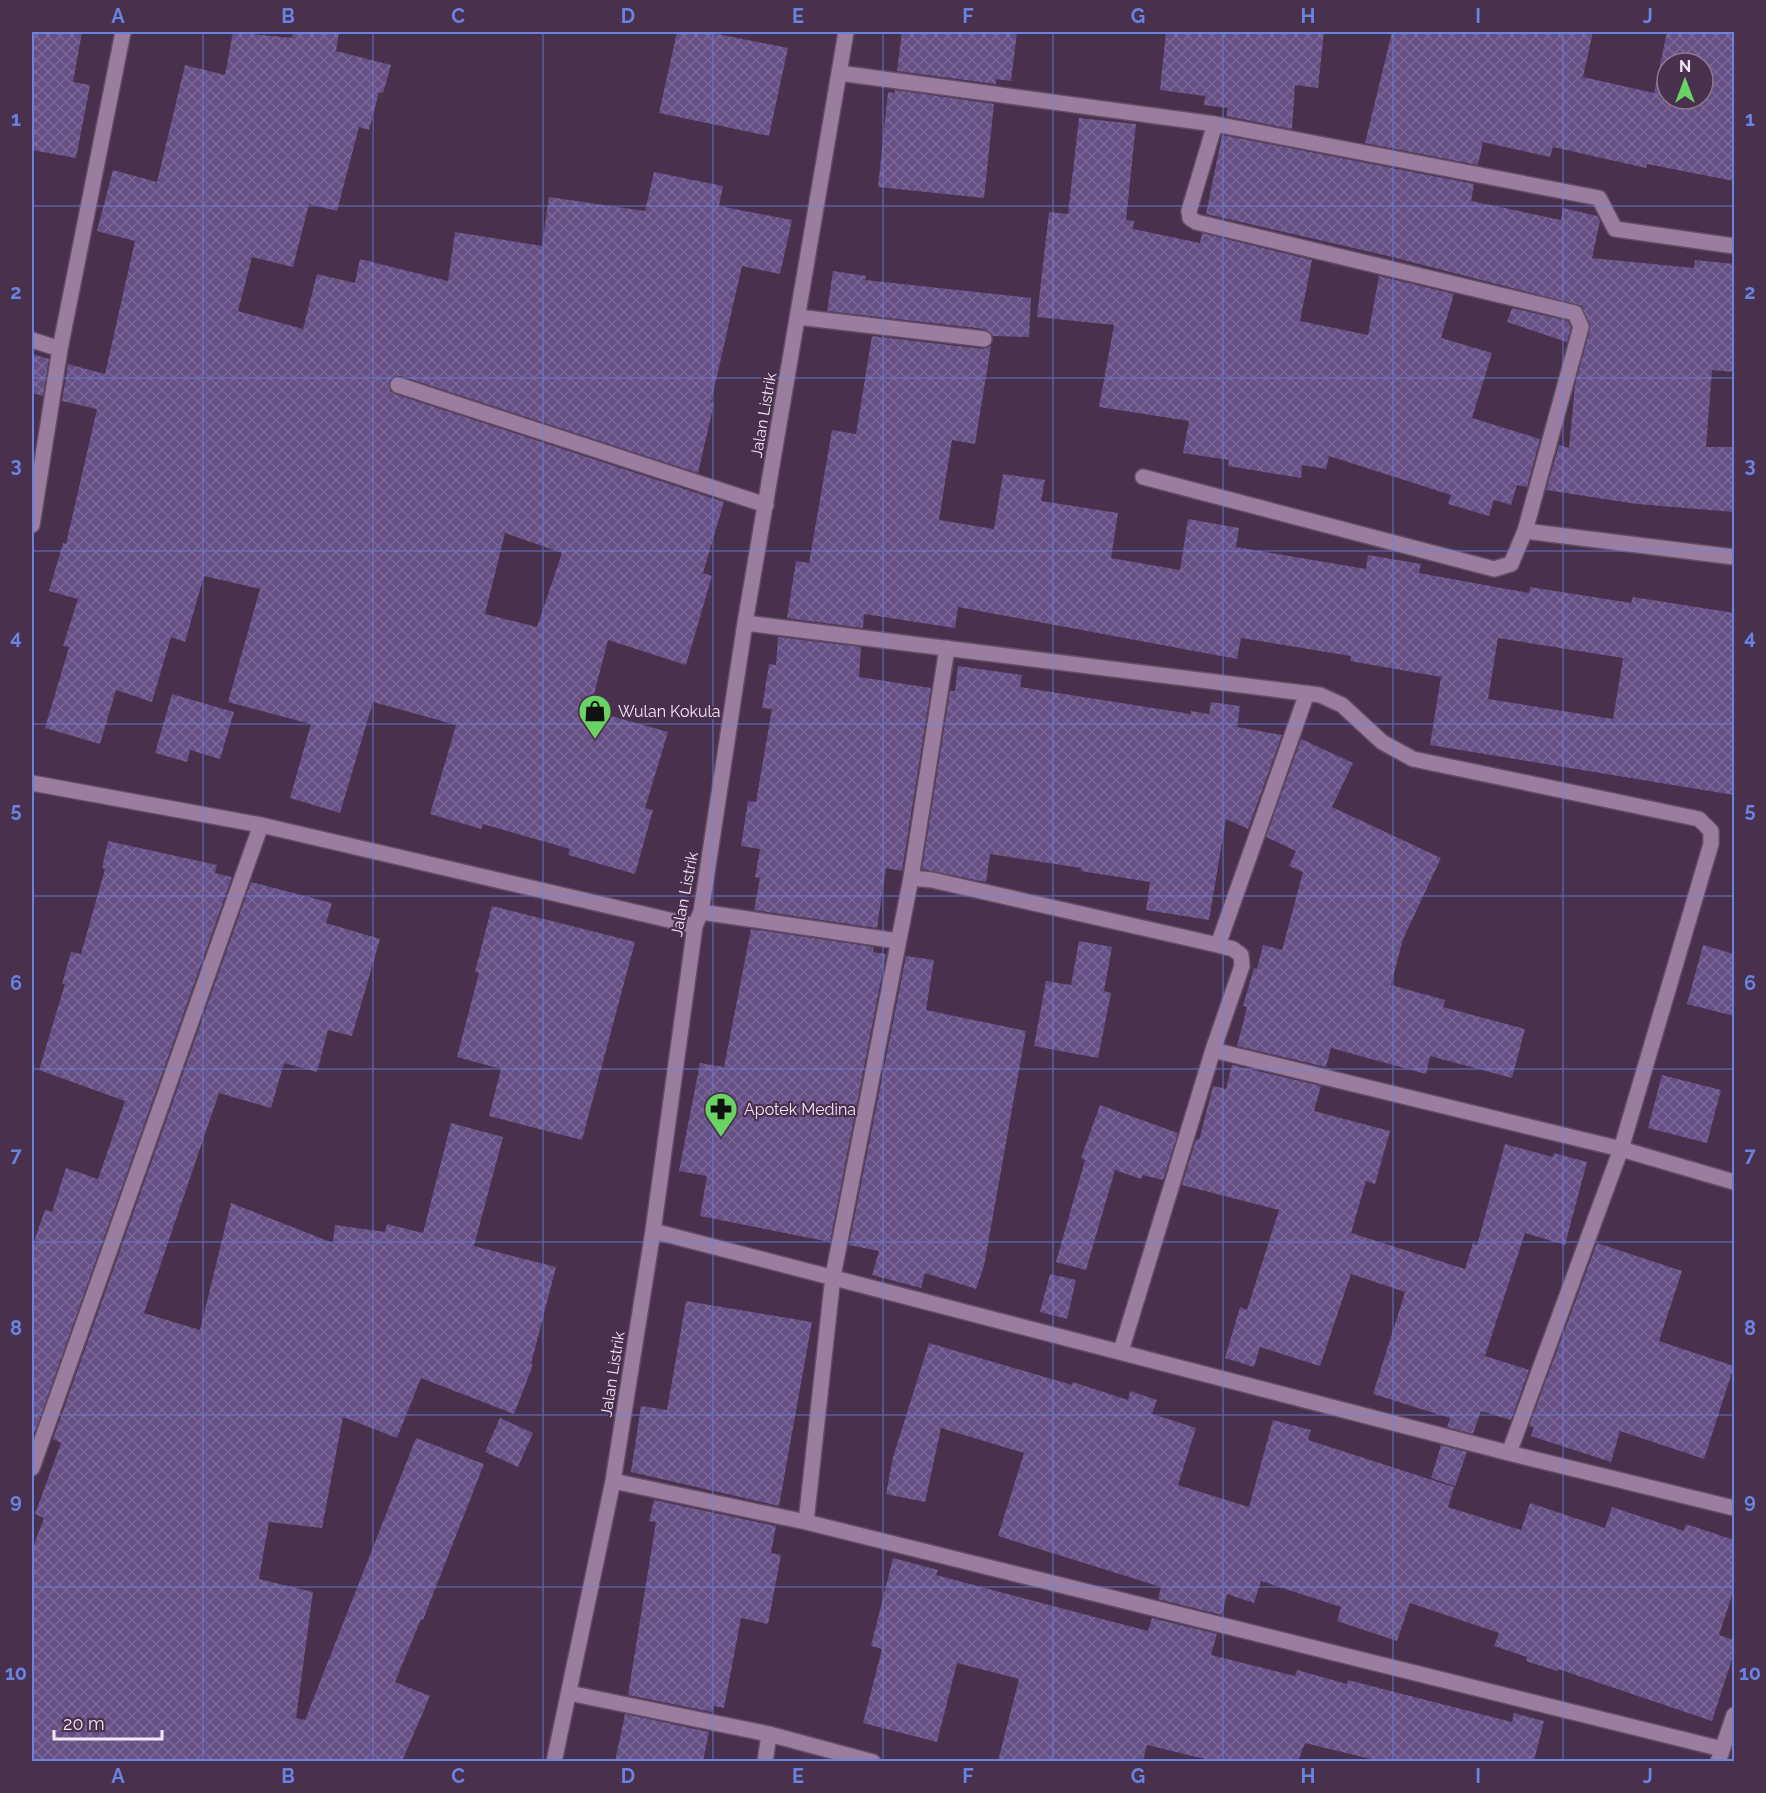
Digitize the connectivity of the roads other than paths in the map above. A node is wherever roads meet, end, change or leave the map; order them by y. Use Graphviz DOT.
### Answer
graph roads {
  1 [pos="123,32"];
  2 [pos="846,32"];
  3 [pos="839,73"];
  4 [pos="1215,124"];
  5 [pos="1734,246"];
  6 [pos="798,317"];
  7 [pos="984,339"];
  8 [pos="32,340"];
  9 [pos="60,350"];
  10 [pos="398,386"];
  11 [pos="1143,477"];
  12 [pos="766,506"];
  13 [pos="32,524"];
  14 [pos="1525,531"];
  15 [pos="1734,557"];
  16 [pos="745,623"];
  17 [pos="948,648"];
  18 [pos="1307,693"];
  19 [pos="32,783"];
  20 [pos="261,825"];
  21 [pos="911,878"];
  22 [pos="698,919"];
  23 [pos="898,941"];
  24 [pos="1218,945"];
  25 [pos="1213,1050"];
  26 [pos="1621,1149"];
  27 [pos="1734,1182"];
  28 [pos="653,1231"];
  29 [pos="833,1276"];
  30 [pos="1121,1351"];
  31 [pos="1509,1453"];
  32 [pos="32,1468"];
  33 [pos="613,1481"];
  34 [pos="1734,1508"];
  35 [pos="806,1522"];
  36 [pos="569,1693"];
  37 [pos="1734,1715"];
  38 [pos="770,1734"];
  39 [pos="1720,1755"];
  40 [pos="554,1761"];
  41 [pos="765,1761"];
  42 [pos="873,1761"];
  1 -- 9 [label="street"];
  2 -- 3 [label="street, Jalan Listrik"];
  3 -- 4 [label="street"];
  3 -- 6 [label="street, Jalan Listrik"];
  4 -- 5 [label="street"];
  4 -- 14 [label="street"];
  6 -- 7 [label="street"];
  6 -- 12 [label="street, Jalan Listrik"];
  8 -- 9 [label="street"];
  9 -- 13 [label="street"];
  10 -- 12 [label="street"];
  11 -- 14 [label="street"];
  12 -- 16 [label="street, Jalan Listrik"];
  14 -- 15 [label="street"];
  16 -- 17 [label="street"];
  16 -- 22 [label="street, Jalan Listrik"];
  17 -- 18 [label="street"];
  17 -- 21 [label="street"];
  18 -- 24 [label="street"];
  18 -- 26 [label="street"];
  19 -- 20 [label="street"];
  20 -- 22 [label="street"];
  20 -- 32 [label="street"];
  21 -- 23 [label="street"];
  21 -- 24 [label="street"];
  22 -- 23 [label="street"];
  22 -- 28 [label="street, Jalan Listrik"];
  23 -- 29 [label="street"];
  24 -- 25 [label="street"];
  25 -- 26 [label="street"];
  25 -- 30 [label="street"];
  26 -- 27 [label="street"];
  26 -- 31 [label="street"];
  28 -- 29 [label="street"];
  28 -- 33 [label="street, Jalan Listrik"];
  29 -- 30 [label="street"];
  29 -- 35 [label="street"];
  30 -- 31 [label="street"];
  31 -- 34 [label="street"];
  33 -- 35 [label="street"];
  33 -- 36 [label="street, Jalan Listrik"];
  35 -- 39 [label="street"];
  36 -- 38 [label="street"];
  36 -- 40 [label="street, Jalan Listrik"];
  37 -- 39 [label="street"];
  38 -- 41 [label="street"];
  38 -- 42 [label="street"];
}
